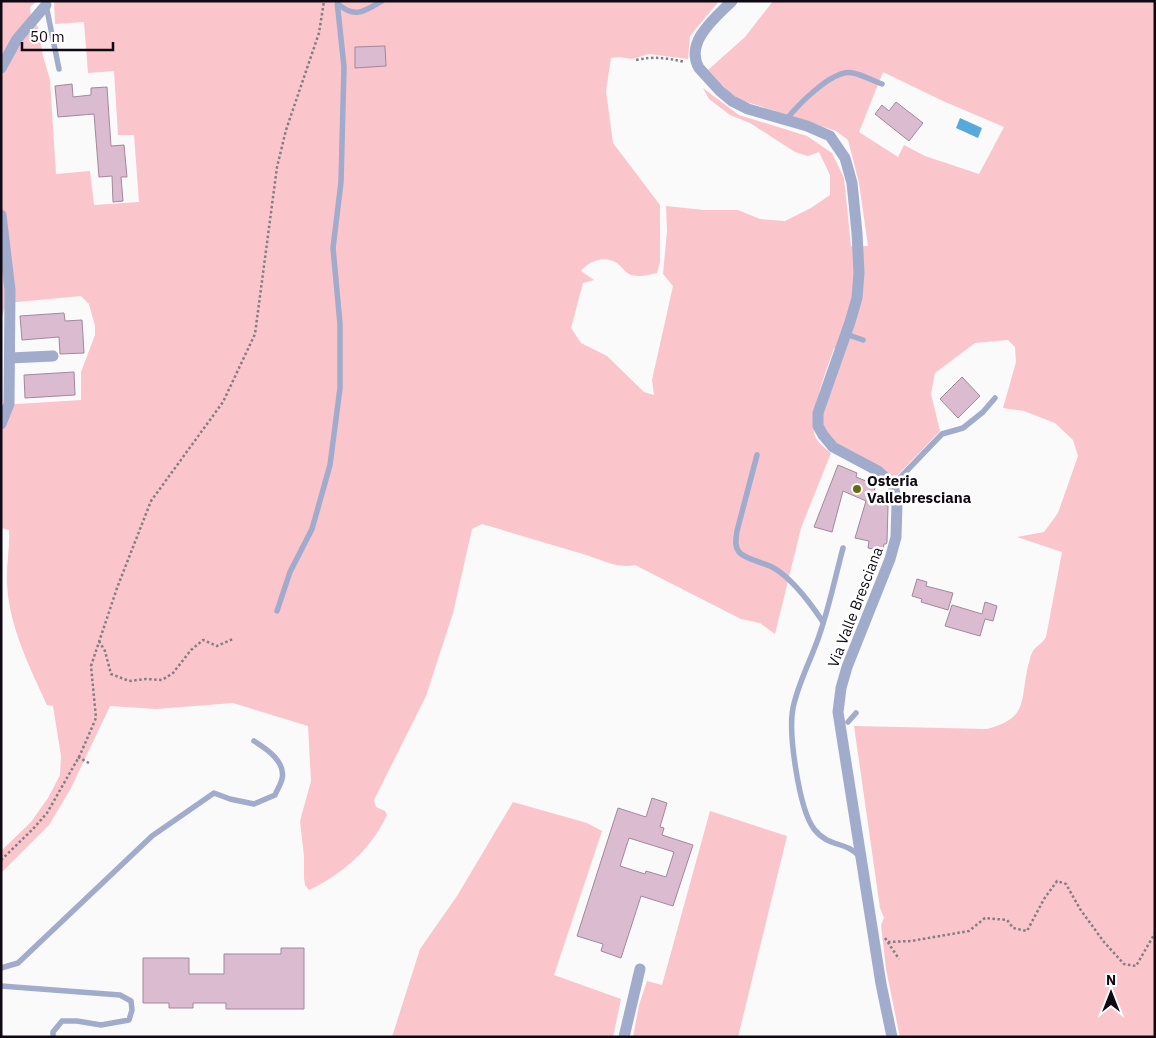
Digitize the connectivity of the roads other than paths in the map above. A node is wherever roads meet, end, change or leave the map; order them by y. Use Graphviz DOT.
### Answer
graph roads {
  1 [pos="382,1"];
  2 [pos="732,1"];
  3 [pos="337,3"];
  4 [pos="46,5"];
  5 [pos="1,68"];
  6 [pos="59,68"];
  7 [pos="882,84"];
  8 [pos="785,121"];
  9 [pos="1,215"];
  10 [pos="846,334"];
  11 [pos="863,340"];
  12 [pos="53,356"];
  13 [pos="10,358"];
  14 [pos="995,398"];
  15 [pos="1,424"];
  16 [pos="757,455"];
  17 [pos="892,485"];
  18 [pos="843,548"];
  19 [pos="277,611"];
  20 [pos="823,622"];
  21 [pos="856,713"];
  22 [pos="848,722"];
  23 [pos="254,740"];
  24 [pos="862,859"];
  25 [pos="1,968"];
  26 [pos="640,969"];
  27 [pos="1,986"];
  28 [pos="54,1037"];
  29 [pos="624,1037"];
  30 [pos="892,1037"];
  1 -- 3 [label="lane"];
  2 -- 8 [label="street"];
  3 -- 19 [label="lane"];
  4 -- 5 [label="street"];
  4 -- 6 [label="lane"];
  7 -- 8 [label="lane"];
  8 -- 10 [label="street"];
  9 -- 13 [label="street"];
  10 -- 11 [label="lane"];
  10 -- 17 [label="street"];
  12 -- 13 [label="street"];
  13 -- 15 [label="street"];
  14 -- 17 [label="lane"];
  16 -- 20 [label="lane"];
  17 -- 24 [label="street, Via Valle Bresciana"];
  18 -- 20 [label="lane"];
  20 -- 24 [label="lane"];
  21 -- 22 [label="lane"];
  23 -- 25 [label="lane"];
  24 -- 30 [label="street, Via Valle Bresciana"];
  26 -- 29 [label="street"];
  27 -- 28 [label="lane"];
}
